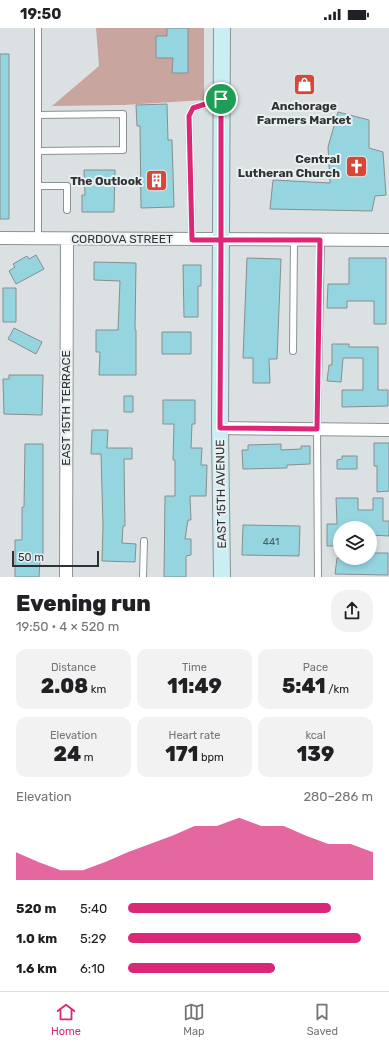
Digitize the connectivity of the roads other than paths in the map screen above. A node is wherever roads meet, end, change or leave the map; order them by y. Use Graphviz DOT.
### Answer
graph roads {
  1 [pos="38,28"];
  2 [pos="222,28"];
  3 [pos="221,99"];
  4 [pos="38,115"];
  5 [pos="38,151"];
  6 [pos="38,186"];
  7 [pos="67,210"];
  8 [pos="0,238"];
  9 [pos="38,238"];
  10 [pos="67,239"];
  11 [pos="192,240"];
  12 [pos="221,240"];
  13 [pos="294,240"];
  14 [pos="320,240"];
  15 [pos="389,240"];
  16 [pos="293,351"];
  17 [pos="220,428"];
  18 [pos="317,429"];
  19 [pos="389,430"];
  20 [pos="144,541"];
  21 [pos="66,577"];
  22 [pos="143,577"];
  23 [pos="222,577"];
  24 [pos="318,577"];
  1 -- 4 [label="lane"];
  2 -- 3 [label="main road, EAST 15TH AVENUE"];
  3 -- 11 [label="lane"];
  3 -- 12 [label="main road, EAST 15TH AVENUE"];
  4 -- 5 [label="lane"];
  4 -- 5 [label="lane"];
  5 -- 6 [label="lane"];
  6 -- 7 [label="lane"];
  6 -- 9 [label="lane"];
  8 -- 9 [label="street, CORDOVA STREET"];
  9 -- 10 [label="street, CORDOVA STREET"];
  10 -- 11 [label="street, CORDOVA STREET"];
  10 -- 21 [label="street, EAST 15TH TERRACE"];
  11 -- 12 [label="street, CORDOVA STREET"];
  12 -- 13 [label="street, CORDOVA STREET"];
  12 -- 17 [label="main road, EAST 15TH AVENUE"];
  13 -- 14 [label="street, CORDOVA STREET"];
  13 -- 16 [label="lane"];
  14 -- 15 [label="street, CORDOVA STREET"];
  14 -- 18 [label="lane"];
  17 -- 18 [label="street"];
  17 -- 23 [label="main road, EAST 15TH AVENUE"];
  18 -- 19 [label="street"];
  18 -- 24 [label="lane"];
  20 -- 22 [label="lane"];
}
